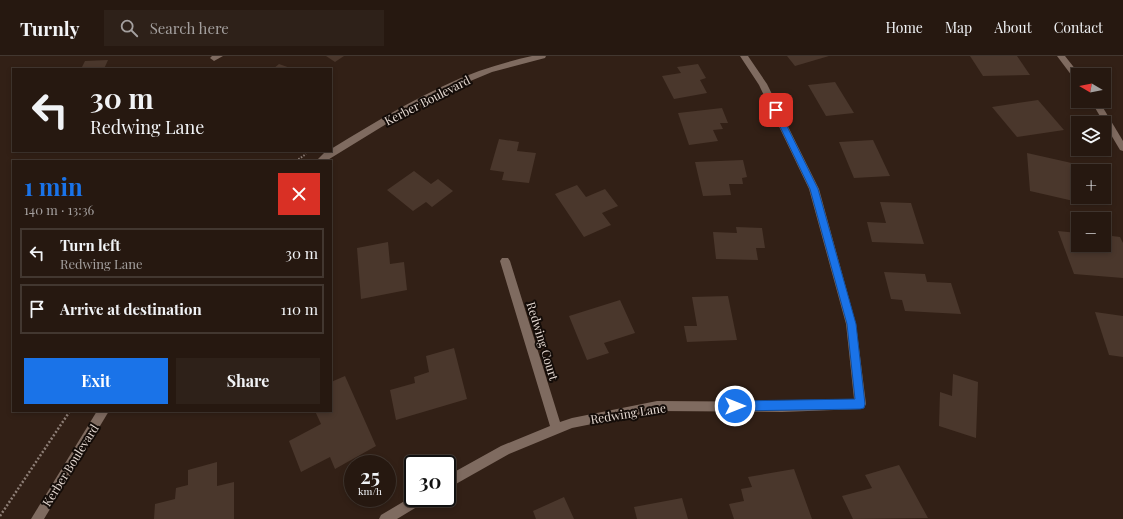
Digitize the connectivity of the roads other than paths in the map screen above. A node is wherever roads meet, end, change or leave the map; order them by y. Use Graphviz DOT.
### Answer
graph roads {
  1 [pos="542,56"];
  2 [pos="744,56"];
  3 [pos="1061,56"];
  4 [pos="1071,69"];
  5 [pos="1099,108"];
  6 [pos="1123,148"];
  7 [pos="321,160"];
  8 [pos="505,261"];
  9 [pos="102,412"];
  10 [pos="556,429"];
  11 [pos="456,478"];
  12 [pos="406,507"];
  13 [pos="37,519"];
  14 [pos="385,519"];
  1 -- 7 [label="street, Kerber Boulevard"];
  2 -- 10 [label="street, Redwing Lane"];
  3 -- 4 [label="street"];
  5 -- 6 [label="street"];
  8 -- 10 [label="street, Redwing Court"];
  9 -- 13 [label="street, Kerber Boulevard"];
  10 -- 11 [label="street, Redwing Lane"];
  12 -- 14 [label="street"];
}
